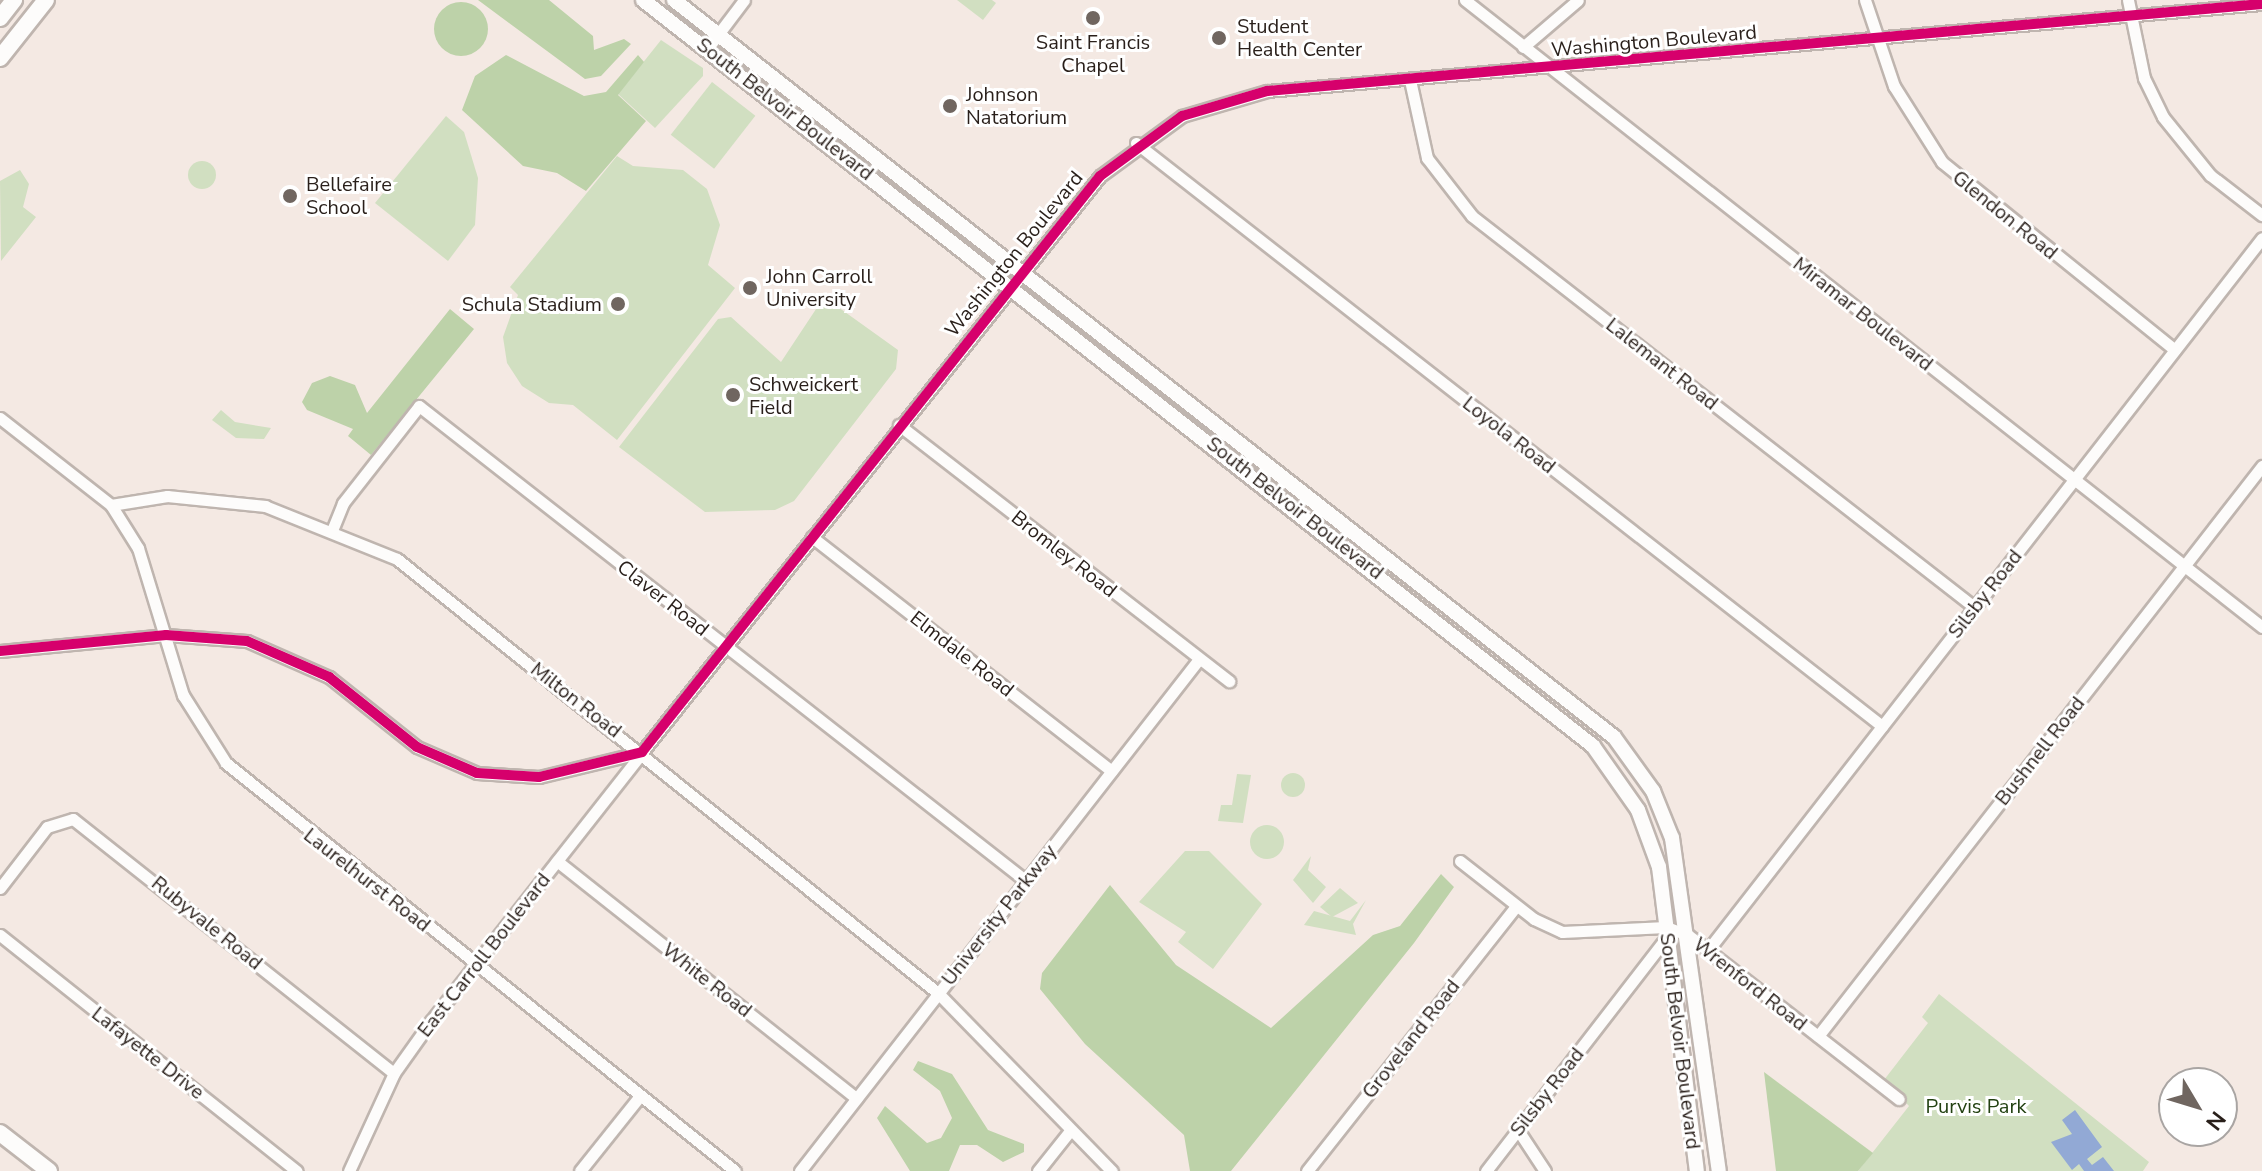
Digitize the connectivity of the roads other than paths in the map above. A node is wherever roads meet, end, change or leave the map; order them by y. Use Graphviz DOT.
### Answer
graph roads {
  1 [pos="14,0"];
  2 [pos="46,0"];
  3 [pos="643,0"];
  4 [pos="674,0"];
  5 [pos="744,0"];
  6 [pos="1465,0"];
  7 [pos="1578,0"];
  8 [pos="1865,0"];
  9 [pos="2128,0"];
  10 [pos="2262,4"];
  11 [pos="2128,14"];
  12 [pos="0,18"];
  13 [pos="719,34"];
  14 [pos="1875,37"];
  15 [pos="1523,47"];
  16 [pos="707,49"];
  17 [pos="0,58"];
  18 [pos="1552,69"];
  19 [pos="1410,80"];
  20 [pos="1136,143"];
  21 [pos="2262,215"];
  22 [pos="2262,238"];
  23 [pos="1023,272"];
  24 [pos="1011,287"];
  25 [pos="2175,350"];
  26 [pos="0,418"];
  27 [pos="899,425"];
  28 [pos="2262,466"];
  29 [pos="2073,480"];
  30 [pos="111,505"];
  31 [pos="333,528"];
  32 [pos="812,537"];
  33 [pos="1398,563"];
  34 [pos="2184,565"];
  35 [pos="1385,578"];
  36 [pos="1974,607"];
  37 [pos="2262,627"];
  38 [pos="166,635"];
  39 [pos="725,647"];
  40 [pos="0,651"];
  41 [pos="1199,659"];
  42 [pos="1229,681"];
  43 [pos="1882,726"];
  44 [pos="642,752"];
  45 [pos="1112,771"];
  46 [pos="557,861"];
  47 [pos="1460,861"];
  48 [pos="1026,881"];
  49 [pos="0,888"];
  50 [pos="1516,906"];
  51 [pos="1666,932"];
  52 [pos="0,935"];
  53 [pos="1688,935"];
  54 [pos="1708,950"];
  55 [pos="474,965"];
  56 [pos="938,993"];
  57 [pos="1818,1036"];
  58 [pos="394,1073"];
  59 [pos="639,1097"];
  60 [pos="856,1098"];
  61 [pos="1899,1099"];
  62 [pos="1518,1130"];
  63 [pos="1069,1132"];
  64 [pos="0,1133"];
  65 [pos="49,1171"];
  66 [pos="297,1171"];
  67 [pos="349,1171"];
  68 [pos="580,1171"];
  69 [pos="735,1171"];
  70 [pos="800,1171"];
  71 [pos="1038,1171"];
  72 [pos="1112,1171"];
  73 [pos="1307,1171"];
  74 [pos="1486,1171"];
  75 [pos="1545,1171"];
  76 [pos="1697,1171"];
  77 [pos="1719,1171"];
  1 -- 12 [label="main road"];
  2 -- 17 [label="main road"];
  3 -- 16 [label="street, South Belvoir Boulevard"];
  4 -- 13 [label="street, South Belvoir Boulevard"];
  5 -- 13 [label="street"];
  6 -- 15 [label="street, Miramar Boulevard"];
  7 -- 15 [label="street"];
  8 -- 14 [label="street, Glendon Road"];
  9 -- 11 [label="street"];
  10 -- 11 [label="street, Washington Boulevard"];
  11 -- 14 [label="street, Washington Boulevard"];
  11 -- 21 [label="street"];
  13 -- 16 [label="street"];
  13 -- 23 [label="street, South Belvoir Boulevard"];
  14 -- 18 [label="street, Washington Boulevard"];
  14 -- 25 [label="street, Glendon Road"];
  15 -- 18 [label="street, Miramar Boulevard"];
  16 -- 24 [label="street, South Belvoir Boulevard"];
  18 -- 19 [label="street, Washington Boulevard"];
  18 -- 29 [label="street, Miramar Boulevard"];
  19 -- 20 [label="street, Washington Boulevard"];
  19 -- 36 [label="street, Lalemant Road"];
  20 -- 23 [label="street, Washington Boulevard"];
  20 -- 43 [label="street, Loyola Road"];
  22 -- 25 [label="street, Silsby Road"];
  23 -- 24 [label="street, Washington Boulevard"];
  23 -- 33 [label="street, South Belvoir Boulevard"];
  24 -- 27 [label="street, Washington Boulevard"];
  24 -- 35 [label="street, South Belvoir Boulevard"];
  25 -- 29 [label="street, Silsby Road"];
  26 -- 30 [label="street"];
  27 -- 32 [label="street, Washington Boulevard"];
  27 -- 41 [label="street, Bromley Road"];
  28 -- 34 [label="street, Bushnell Road"];
  29 -- 34 [label="street, Miramar Boulevard"];
  29 -- 36 [label="street, Silsby Road"];
  30 -- 31 [label="street, Milton Road"];
  30 -- 38 [label="street, Laurelhurst Road"];
  31 -- 39 [label="street, Claver Road"];
  31 -- 44 [label="street, Milton Road"];
  32 -- 39 [label="street, Washington Boulevard"];
  32 -- 45 [label="street, Elmdale Road"];
  33 -- 35 [label="street"];
  33 -- 53 [label="street, South Belvoir Boulevard"];
  34 -- 37 [label="street, Miramar Boulevard"];
  34 -- 57 [label="street, Bushnell Road"];
  35 -- 51 [label="street, South Belvoir Boulevard"];
  36 -- 43 [label="street, Silsby Road"];
  38 -- 40 [label="street"];
  38 -- 44 [label="street"];
  38 -- 55 [label="street, Laurelhurst Road"];
  39 -- 44 [label="street, Washington Boulevard"];
  39 -- 48 [label="street, Claver Road"];
  41 -- 42 [label="street, Bromley Road"];
  41 -- 45 [label="street, University Parkway"];
  43 -- 54 [label="street, Silsby Road"];
  44 -- 46 [label="street, East Carroll Boulevard"];
  44 -- 56 [label="street, Milton Road"];
  45 -- 48 [label="street, University Parkway"];
  46 -- 55 [label="street, East Carroll Boulevard"];
  46 -- 60 [label="street, White Road"];
  47 -- 50 [label="street, Wrenford Road"];
  48 -- 56 [label="street, University Parkway"];
  49 -- 58 [label="street, Rubyvale Road"];
  50 -- 51 [label="street, Wrenford Road"];
  50 -- 73 [label="street, Groveland Road"];
  51 -- 53 [label="street, Wrenford Road"];
  51 -- 62 [label="street, Silsby Road"];
  51 -- 76 [label="street, South Belvoir Boulevard"];
  52 -- 66 [label="street, Lafayette Drive"];
  53 -- 54 [label="street, Wrenford Road"];
  53 -- 77 [label="street, South Belvoir Boulevard"];
  54 -- 57 [label="street, Wrenford Road"];
  55 -- 58 [label="street, East Carroll Boulevard"];
  55 -- 59 [label="street, Laurelhurst Road"];
  56 -- 60 [label="street, University Parkway"];
  56 -- 63 [label="street, Milton Road"];
  57 -- 61 [label="street, Wrenford Road"];
  58 -- 67 [label="street, East Carroll Boulevard"];
  59 -- 68 [label="street"];
  59 -- 69 [label="street, Laurelhurst Road"];
  60 -- 70 [label="street, University Parkway"];
  62 -- 74 [label="street, Silsby Road"];
  62 -- 75 [label="street"];
  63 -- 71 [label="street"];
  63 -- 72 [label="street, Milton Road"];
  64 -- 65 [label="main road"];
}
